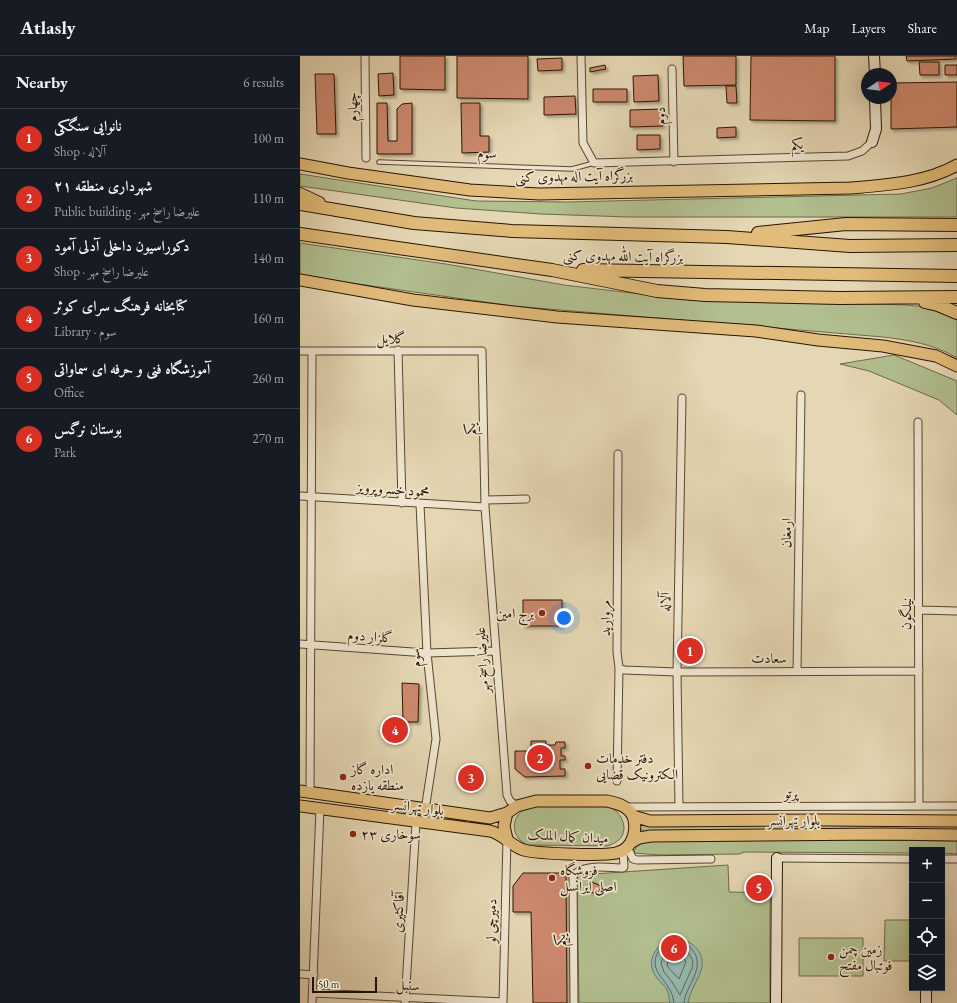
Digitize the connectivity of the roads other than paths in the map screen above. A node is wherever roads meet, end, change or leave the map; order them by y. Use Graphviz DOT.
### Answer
graph roads {
  1 [pos="365,56"];
  2 [pos="581,56"];
  3 [pos="874,56"];
  4 [pos="875,68"];
  5 [pos="672,69"];
  6 [pos="875,104"];
  7 [pos="872,142"];
  8 [pos="366,158"];
  9 [pos="379,162"];
  10 [pos="674,162"];
  11 [pos="594,163"];
  12 [pos="300,164"];
  13 [pos="957,165"];
  14 [pos="300,194"];
  15 [pos="300,204"];
  16 [pos="332,210"];
  17 [pos="957,225"];
  18 [pos="300,234"];
  19 [pos="727,237"];
  20 [pos="957,245"];
  21 [pos="552,270"];
  22 [pos="957,276"];
  23 [pos="300,280"];
  24 [pos="957,297"];
  25 [pos="909,298"];
  26 [pos="957,313"];
  27 [pos="398,350"];
  28 [pos="300,351"];
  29 [pos="312,351"];
  30 [pos="482,351"];
  31 [pos="957,366"];
  32 [pos="801,395"];
  33 [pos="682,398"];
  34 [pos="918,422"];
  35 [pos="618,454"];
  36 [pos="300,496"];
  37 [pos="311,496"];
  38 [pos="526,499"];
  39 [pos="402,503"];
  40 [pos="420,504"];
  41 [pos="485,504"];
  42 [pos="919,610"];
  43 [pos="957,611"];
  44 [pos="300,644"];
  45 [pos="310,644"];
  46 [pos="494,651"];
  47 [pos="428,653"];
  48 [pos="619,668"];
  49 [pos="798,671"];
  50 [pos="919,671"];
  51 [pos="677,672"];
  52 [pos="617,782"];
  53 [pos="305,792"];
  54 [pos="300,806"];
  55 [pos="517,806"];
  56 [pos="679,806"];
  57 [pos="919,806"];
  58 [pos="957,806"];
  59 [pos="624,807"];
  60 [pos="320,809"];
  61 [pos="425,810"];
  62 [pos="507,813"];
  63 [pos="633,816"];
  64 [pos="957,821"];
  65 [pos="416,822"];
  66 [pos="957,835"];
  67 [pos="507,839"];
  68 [pos="627,847"];
  69 [pos="777,858"];
  70 [pos="711,859"];
  71 [pos="909,859"];
  72 [pos="945,859"];
  73 [pos="957,859"];
  74 [pos="300,974"];
  75 [pos="314,975"];
  76 [pos="926,991"];
  77 [pos="313,993"];
  78 [pos="406,1000"];
  79 [pos="312,1003"];
  80 [pos="503,1003"];
  81 [pos="574,1003"];
  82 [pos="776,1003"];
  83 [pos="926,1003"];
  1 -- 8 [label="street, چهارم"];
  2 -- 11 [label="street"];
  3 -- 4 [label="street"];
  5 -- 10 [label="street, دوم"];
  6 -- 7 [label="street, یکم"];
  7 -- 10 [label="street, یکم"];
  9 -- 11 [label="lane, سوم"];
  10 -- 11 [label="street, سوم"];
  12 -- 13 [label="main road, بزرگراه آیت اله مهدوی کنی"];
  14 -- 16 [label="highway"];
  15 -- 16 [label="highway, بزرگراه آیت الله مهدوی کنی"];
  16 -- 19 [label="highway, بزرگراه آیت الله مهدوی کنی"];
  17 -- 19 [label="highway, بزرگراه آیت الله مهدوی کنی"];
  18 -- 21 [label="highway"];
  19 -- 20 [label="highway, بزرگراه آیت الله مهدوی کنی"];
  21 -- 22 [label="highway, بزرگراه آیت الله مهدوی کنی"];
  21 -- 25 [label="highway, بزرگراه آیت الله مهدوی کنی"];
  23 -- 31 [label="main road"];
  24 -- 25 [label="highway, بزرگراه آیت الله مهدوی کنی"];
  25 -- 26 [label="highway"];
  27 -- 29 [label="street, گلایل"];
  27 -- 30 [label="street, گلایل"];
  27 -- 39 [label="street"];
  28 -- 29 [label="street, گلایل"];
  29 -- 37 [label="street"];
  30 -- 41 [label="street, یکم"];
  32 -- 49 [label="street, ارمغان"];
  33 -- 51 [label="street, آلاله"];
  34 -- 42 [label="street, نیلگون"];
  35 -- 48 [label="street, مروارید"];
  36 -- 37 [label="street, محمود خسروپرویز"];
  37 -- 39 [label="street, محمود خسروپرویز"];
  37 -- 45 [label="street"];
  38 -- 41 [label="street, محمود خسروپرویز"];
  39 -- 40 [label="street, محمود خسروپرویز"];
  40 -- 41 [label="street, محمود خسروپرویز"];
  40 -- 47 [label="street, سوم"];
  41 -- 46 [label="street, علیرضا راسخ مهر"];
  42 -- 43 [label="street"];
  42 -- 50 [label="street, نیلگون"];
  44 -- 45 [label="street, گلزار دوم"];
  45 -- 47 [label="street, گلزار دوم"];
  45 -- 53 [label="street"];
  46 -- 47 [label="street, گلزار دوم"];
  46 -- 55 [label="street, علیرضا راسخ مهر"];
  47 -- 61 [label="street, سوم"];
  48 -- 51 [label="street, سعادت"];
  48 -- 52 [label="street, مروارید"];
  49 -- 50 [label="street, سعادت"];
  49 -- 51 [label="street, سعادت"];
  50 -- 57 [label="street, نیلگون"];
  51 -- 56 [label="street, آلاله"];
  53 -- 61 [label="main road, بلوار تهرانسر"];
  54 -- 60 [label="main road, بلوار تهرانسر"];
  55 -- 59 [label="main road"];
  55 -- 62 [label="main road"];
  56 -- 57 [label="street, پرتو"];
  56 -- 59 [label="street, پرتو"];
  57 -- 58 [label="street, پرتو"];
  59 -- 63 [label="main road"];
  60 -- 65 [label="main road, بلوار تهرانسر"];
  60 -- 75 [label="street"];
  61 -- 62 [label="main road, بلوار تهرانسر"];
  62 -- 67 [label="main road, میدان کمال الملک"];
  63 -- 64 [label="main road, بلوار تهرانسر"];
  63 -- 68 [label="main road"];
  65 -- 67 [label="main road, بلوار تهرانسر"];
  65 -- 78 [label="street, آقاکثیری"];
  66 -- 68 [label="main road, بلوار تهرانسر"];
  67 -- 68 [label="main road, میدان کمال الملک"];
  67 -- 80 [label="street, دمیرچی لو"];
  68 -- 70 [label="street"];
  68 -- 81 [label="street, یکم"];
  69 -- 71 [label="street"];
  69 -- 82 [label="street"];
  72 -- 73 [label="street"];
  74 -- 75 [label="street"];
  75 -- 77 [label="street"];
  76 -- 83 [label="street"];
  77 -- 78 [label="street, سنبل"];
  77 -- 79 [label="street"];
  78 -- 80 [label="street, سنبل"];
}
